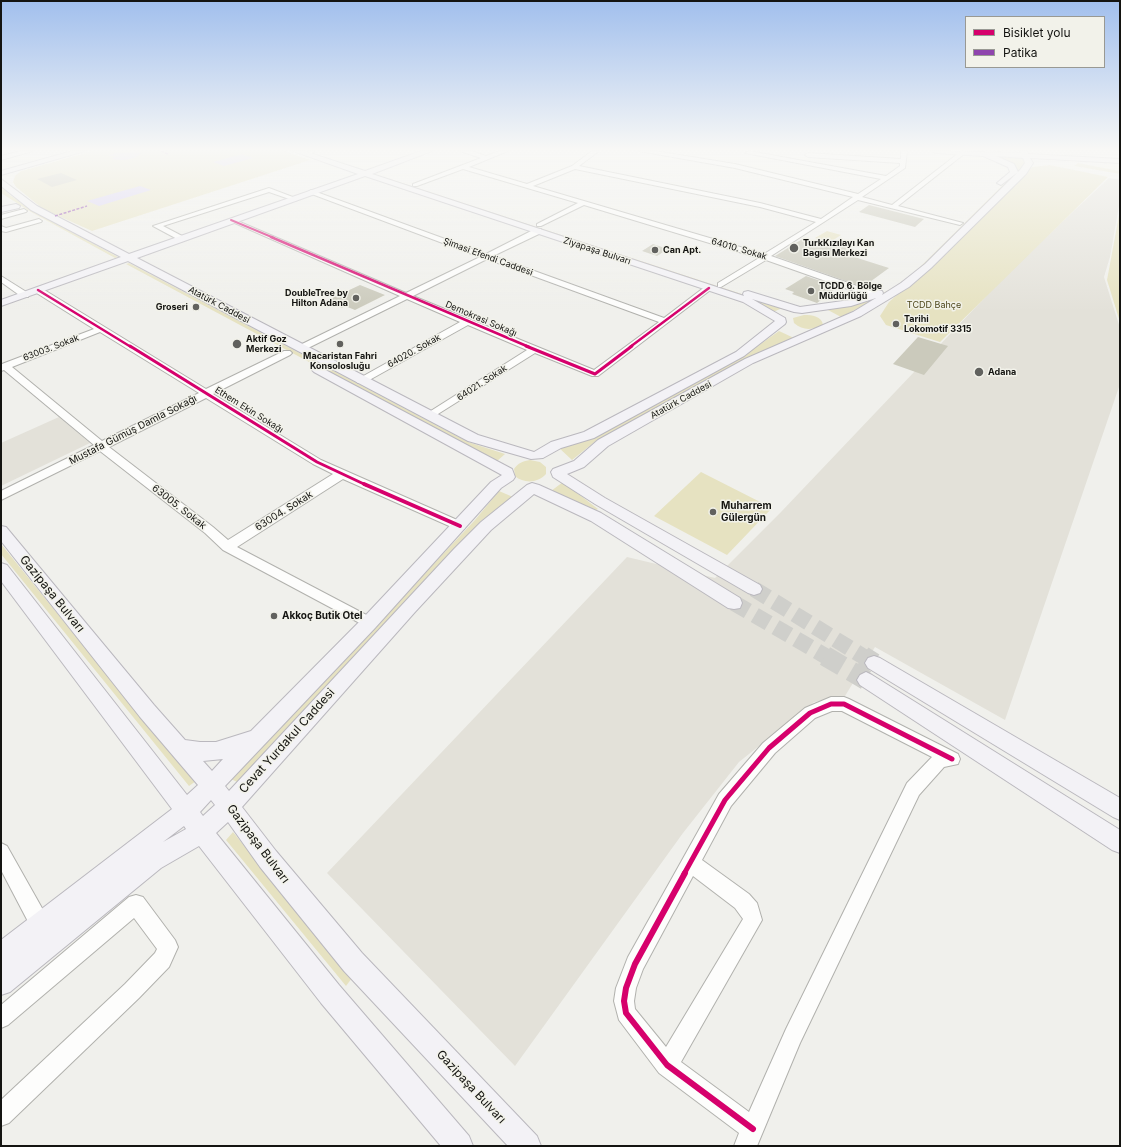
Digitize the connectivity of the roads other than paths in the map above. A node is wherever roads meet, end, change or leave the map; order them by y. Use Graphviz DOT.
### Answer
graph roads {
  1 [pos="15,205"];
  2 [pos="29,205"];
  3 [pos="223,205"];
  4 [pos="277,205"];
  5 [pos="347,205"];
  6 [pos="467,205"];
  7 [pos="471,205"];
  8 [pos="580,205"];
  9 [pos="588,205"];
  10 [pos="758,205"];
  11 [pos="847,205"];
  12 [pos="884,205"];
  13 [pos="896,205"];
  14 [pos="980,205"];
  15 [pos="990,205"];
  16 [pos="893,207"];
  17 [pos="1,209"];
  18 [pos="1,217"];
  19 [pos="232,220"];
  20 [pos="39,221"];
  21 [pos="822,221"];
  22 [pos="960,223"];
  23 [pos="1,228"];
  24 [pos="538,228"];
  25 [pos="180,239"];
  26 [pos="487,256"];
  27 [pos="766,257"];
  28 [pos="124,258"];
  29 [pos="1,278"];
  30 [pos="721,285"];
  31 [pos="709,288"];
  32 [pos="38,290"];
  33 [pos="25,295"];
  34 [pos="874,295"];
  35 [pos="406,297"];
  36 [pos="1,303"];
  37 [pos="800,310"];
  38 [pos="467,322"];
  39 [pos="665,322"];
  40 [pos="785,325"];
  41 [pos="834,325"];
  42 [pos="101,329"];
  43 [pos="809,335"];
  44 [pos="534,350"];
  45 [pos="294,353"];
  46 [pos="307,365"];
  47 [pos="3,367"];
  48 [pos="361,381"];
  49 [pos="207,393"];
  50 [pos="430,416"];
  51 [pos="101,446"];
  52 [pos="535,455"];
  53 [pos="558,473"];
  54 [pos="342,474"];
  55 [pos="507,475"];
  56 [pos="533,488"];
  57 [pos="1,496"];
  58 [pos="460,526"];
  59 [pos="1,531"];
  60 [pos="226,547"];
  61 [pos="1,569"];
  62 [pos="754,589"];
  63 [pos="734,604"];
  64 [pos="368,623"];
  65 [pos="874,663"];
  66 [pos="866,680"];
  67 [pos="262,733"];
  68 [pos="179,748"];
  69 [pos="211,786"];
  70 [pos="229,806"];
  71 [pos="187,810"];
  72 [pos="1120,810"];
  73 [pos="202,832"];
  74 [pos="1120,842"];
  75 [pos="1,852"];
  76 [pos="690,863"];
  77 [pos="40,924"];
  78 [pos="1,955"];
  79 [pos="1,983"];
  80 [pos="1,1018"];
  81 [pos="667,1065"];
  82 [pos="1,1115"];
  83 [pos="749,1137"];
  84 [pos="459,1146"];
  85 [pos="527,1146"];
  1 -- 17 [label="main road"];
  1 -- 18 [label="street"];
  1 -- 20 [label="main road, Atatürk Caddesi"];
  2 -- 28 [label="main road, Atatürk Caddesi"];
  3 -- 25 [label="street"];
  4 -- 19 [label="main road"];
  5 -- 26 [label="street, Şimasi Efendi Caddesi"];
  6 -- 24 [label="main road, Ziyapaşa Bulvarı"];
  7 -- 24 [label="main road, Ziyapaşa Bulvarı"];
  8 -- 24 [label="street, Mustafa Gümüş Damla Sokağı"];
  9 -- 27 [label="street, 64010. Sokak"];
  10 -- 21 [label="street"];
  11 -- 21 [label="street"];
  12 -- 16 [label="street"];
  13 -- 16 [label="street"];
  14 -- 22 [label="main road"];
  15 -- 41 [label="main road"];
  16 -- 22 [label="street"];
  19 -- 25 [label="main road"];
  19 -- 35 [label="street, Demokrasi Sokağı"];
  20 -- 23 [label="street"];
  20 -- 28 [label="main road, Atatürk Caddesi"];
  21 -- 27 [label="street"];
  22 -- 34 [label="main road"];
  24 -- 26 [label="street, Mustafa Gümüş Damla Sokağı"];
  24 -- 30 [label="main road, Ziyapaşa Bulvarı"];
  24 -- 31 [label="main road, Ziyapaşa Bulvarı"];
  25 -- 28 [label="main road"];
  26 -- 35 [label="street, Mustafa Gümüş Damla Sokağı"];
  26 -- 39 [label="street, Şimasi Efendi Caddesi"];
  27 -- 30 [label="street"];
  27 -- 34 [label="street, 64010. Sokak"];
  28 -- 32 [label="main road"];
  28 -- 45 [label="main road, Atatürk Caddesi"];
  28 -- 45 [label="main road, Atatürk Caddesi"];
  29 -- 33 [label="street"];
  30 -- 37 [label="main road, Ziyapaşa Bulvarı"];
  31 -- 39 [label="street, Demokrasi Sokağı"];
  31 -- 40 [label="main road, Ziyapaşa Bulvarı"];
  32 -- 33 [label="main road"];
  32 -- 42 [label="street, Ethem Ekin Sokağı"];
  33 -- 36 [label="main road"];
  34 -- 37 [label="main road"];
  35 -- 38 [label="street, Demokrasi Sokağı"];
  35 -- 45 [label="street, Mustafa Gümüş Damla Sokağı"];
  37 -- 40 [label="main road, Atatürk Caddesi"];
  37 -- 41 [label="main road, Ziyapaşa Bulvarı"];
  38 -- 44 [label="street, Demokrasi Sokağı"];
  38 -- 48 [label="street, 64020. Sokak"];
  39 -- 44 [label="street, Demokrasi Sokağı"];
  40 -- 43 [label="main road, Ziyapaşa Bulvarı"];
  40 -- 52 [label="main road, Atatürk Caddesi"];
  41 -- 43 [label="main road, Atatürk Caddesi"];
  42 -- 47 [label="street, 63003. Sokak"];
  42 -- 49 [label="street, Ethem Ekin Sokağı"];
  43 -- 53 [label="main road, Atatürk Caddesi"];
  44 -- 50 [label="street, 64021. Sokak"];
  45 -- 48 [label="main road, Atatürk Caddesi"];
  45 -- 49 [label="street, Mustafa Gümüş Damla Sokağı"];
  46 -- 55 [label="main road"];
  47 -- 51 [label="street, 63005. Sokak"];
  48 -- 50 [label="main road, Atatürk Caddesi"];
  49 -- 51 [label="street, Mustafa Gümüş Damla Sokağı"];
  49 -- 54 [label="street, Ethem Ekin Sokağı"];
  50 -- 52 [label="main road, Atatürk Caddesi"];
  51 -- 57 [label="street, Mustafa Gümüş Damla Sokağı"];
  51 -- 60 [label="street, 63005. Sokak"];
  52 -- 53 [label="main road"];
  52 -- 55 [label="main road"];
  53 -- 56 [label="main road"];
  53 -- 62 [label="main road"];
  54 -- 58 [label="street, Ethem Ekin Sokağı"];
  54 -- 60 [label="street, 63004. Sokak"];
  55 -- 56 [label="main road"];
  55 -- 58 [label="main road, Cevat Yurdakul Caddesi"];
  56 -- 63 [label="main road"];
  56 -- 70 [label="main road, Cevat Yurdakul Caddesi"];
  58 -- 64 [label="main road, Cevat Yurdakul Caddesi"];
  59 -- 68 [label="main road, Gazipaşa Bulvarı"];
  60 -- 64 [label="street, 63005. Sokak"];
  61 -- 71 [label="main road"];
  64 -- 67 [label="main road, Cevat Yurdakul Caddesi"];
  65 -- 72 [label="main road"];
  66 -- 74 [label="main road"];
  67 -- 68 [label="main road"];
  67 -- 69 [label="main road, Cevat Yurdakul Caddesi"];
  68 -- 69 [label="main road, Gazipaşa Bulvarı"];
  69 -- 70 [label="main road, Gazipaşa Bulvarı"];
  69 -- 71 [label="main road, Cevat Yurdakul Caddesi"];
  70 -- 73 [label="main road, Cevat Yurdakul Caddesi"];
  70 -- 85 [label="main road, Gazipaşa Bulvarı"];
  71 -- 73 [label="main road"];
  71 -- 77 [label="main road, Cevat Yurdakul Caddesi"];
  73 -- 79 [label="main road, Cevat Yurdakul Caddesi"];
  73 -- 84 [label="main road"];
  75 -- 77 [label="street"];
  76 -- 81 [label="street"];
  76 -- 81 [label="street"];
  76 -- 83 [label="street"];
  77 -- 78 [label="main road, Cevat Yurdakul Caddesi"];
  80 -- 82 [label="street"];
  81 -- 83 [label="street"];
}
